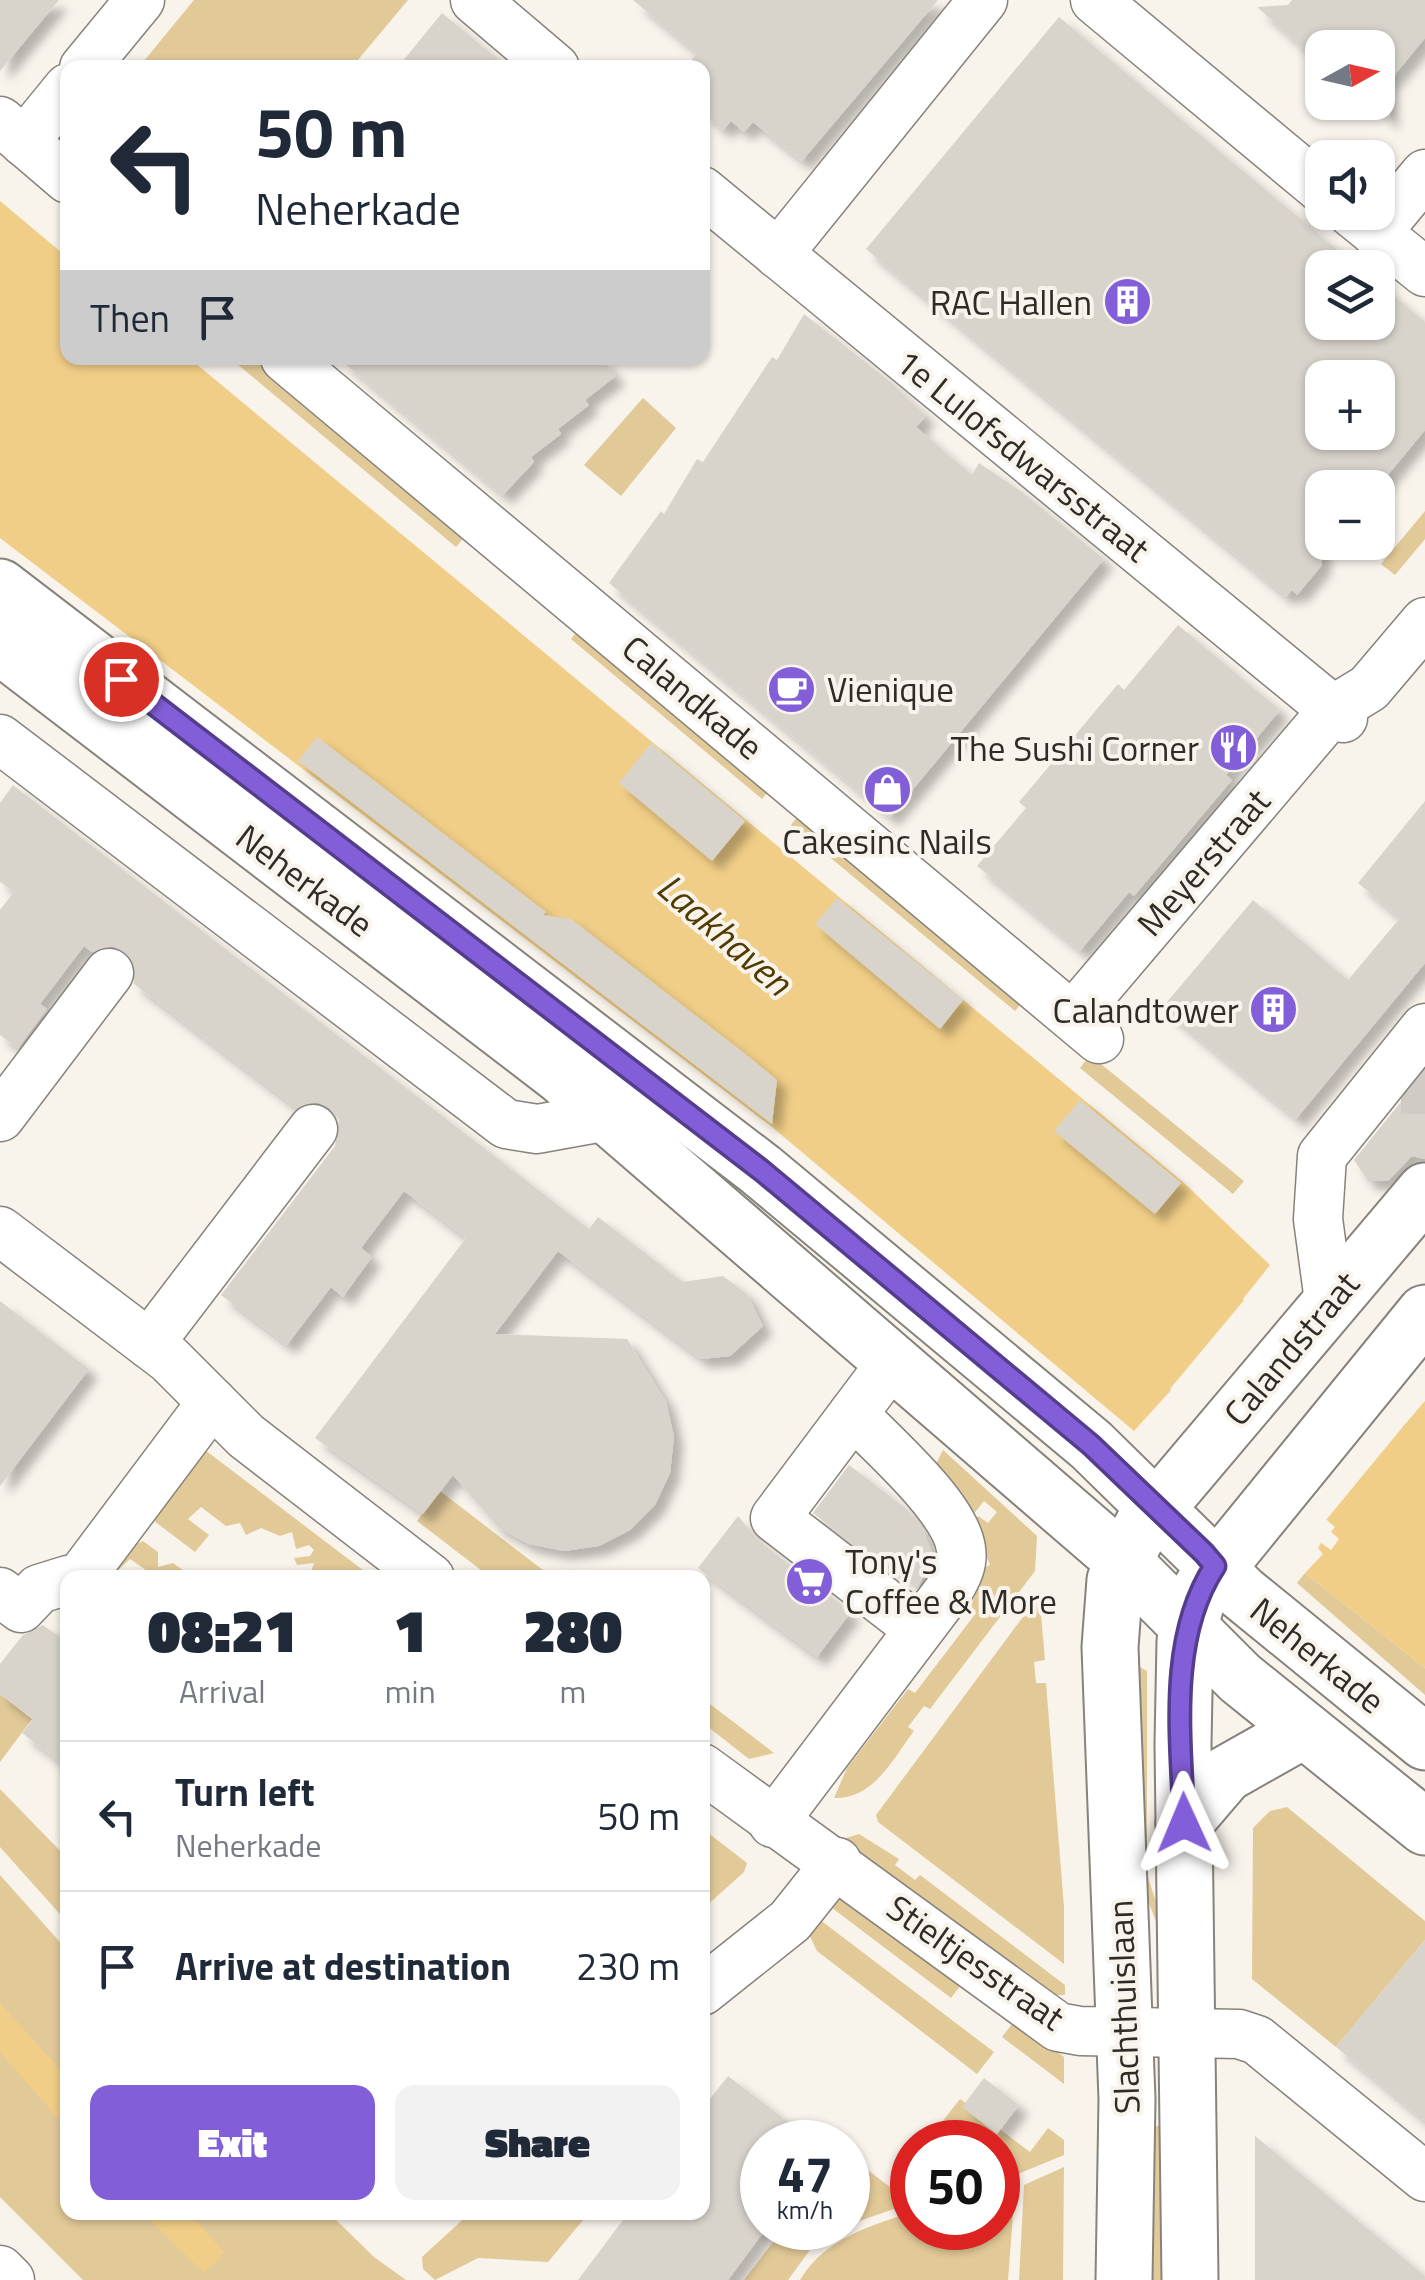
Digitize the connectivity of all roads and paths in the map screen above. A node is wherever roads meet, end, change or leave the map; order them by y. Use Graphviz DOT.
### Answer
graph roads {
  1 [pos="140,0"];
  2 [pos="475,0"];
  3 [pos="983,0"];
  4 [pos="1095,0"];
  5 [pos="91,60"];
  6 [pos="546,60"];
  7 [pos="60,94"];
  8 [pos="12,132"];
  9 [pos="60,172"];
  10 [pos="1425,174"];
  11 [pos="1305,175"];
  12 [pos="710,198"];
  13 [pos="1395,198"];
  14 [pos="1372,230"];
  15 [pos="778,254"];
  16 [pos="1425,272"];
  17 [pos="293,365"];
  18 [pos="0,586"];
  19 [pos="1425,622"];
  20 [pos="0,646"];
  21 [pos="1338,714"];
  22 [pos="0,739"];
  23 [pos="109,973"];
  24 [pos="1086,1028"];
  25 [pos="1404,1066"];
  26 [pos="609,1116"];
  27 [pos="0,1117"];
  28 [pos="313,1129"];
  29 [pos="1425,1190"];
  30 [pos="0,1231"];
  31 [pos="1312,1321"];
  32 [pos="1421,1329"];
  33 [pos="149,1344"];
  34 [pos="892,1362"];
  35 [pos="212,1402"];
  36 [pos="853,1414"];
  37 [pos="1158,1506"];
  38 [pos="1122,1560"];
  39 [pos="1215,1566"];
  40 [pos="84,1570"];
  41 [pos="420,1570"];
  42 [pos="60,1582"];
  43 [pos="0,1592"];
  44 [pos="1188,1628"];
  45 [pos="919,1629"];
  46 [pos="1302,1731"];
  47 [pos="1425,1742"];
  48 [pos="710,1774"];
  49 [pos="774,1822"];
  50 [pos="1184,1823"];
  51 [pos="1425,1827"];
  52 [pos="837,1862"];
  53 [pos="710,1984"];
  54 [pos="1125,2033"];
  55 [pos="1188,2033"];
  56 [pos="1425,2177"];
  57 [pos="0,2270"];
  58 [pos="10,2280"];
  59 [pos="1124,2280"];
  60 [pos="1190,2280"];
  1 -- 5 [label="street"];
  2 -- 6 [label="street"];
  3 -- 15 [label="street"];
  4 -- 11 [label="street"];
  7 -- 8 [label="street"];
  8 -- 9 [label="street"];
  10 -- 13 [label="street"];
  12 -- 15 [label="street, 1e Lulofsdwarsstraat"];
  14 -- 16 [label="street"];
  15 -- 21 [label="street, 1e Lulofsdwarsstraat"];
  17 -- 24 [label="street, Calandkade"];
  18 -- 37 [label="main road, Neherkade"];
  19 -- 21 [label="street, Meyerstraat"];
  20 -- 26 [label="main road, Neherkade"];
  21 -- 24 [label="street, Meyerstraat"];
  22 -- 26 [label="street, Neherkade"];
  23 -- 27 [label="street"];
  25 -- 31 [label="street"];
  26 -- 34 [label="main road, Neherkade"];
  28 -- 33 [label="street"];
  29 -- 31 [label="main road, Calandstraat"];
  30 -- 33 [label="street"];
  31 -- 37 [label="main road, Calandstraat"];
  32 -- 39 [label="main road"];
  33 -- 35 [label="street"];
  34 -- 36 [label="street"];
  34 -- 38 [label="main road, Neherkade"];
  35 -- 40 [label="street"];
  35 -- 41 [label="street"];
  36 -- 45 [label="street"];
  36 -- 45 [label="street"];
  37 -- 38 [label="main road, Slachthuislaan"];
  37 -- 39 [label="main road, Neherkade"];
  38 -- 44 [label="main road, Neherkade"];
  38 -- 54 [label="main road, Slachthuislaan"];
  39 -- 44 [label="main road, Slachthuislaan"];
  39 -- 47 [label="main road, Neherkade"];
  42 -- 43 [label="street"];
  44 -- 46 [label="main road, Neherkade"];
  44 -- 50 [label="main road, Slachthuislaan"];
  45 -- 49 [label="street"];
  46 -- 50 [label="main road"];
  46 -- 51 [label="main road, Neherkade"];
  48 -- 49 [label="street, Stieltjesstraat"];
  49 -- 52 [label="street, Stieltjesstraat"];
  50 -- 55 [label="main road, Slachthuislaan"];
  52 -- 53 [label="street"];
  52 -- 54 [label="street, Stieltjesstraat"];
  54 -- 55 [label="street, Stieltjesstraat"];
  54 -- 59 [label="main road, Slachthuislaan"];
  55 -- 56 [label="street, Stieltjesstraat"];
  55 -- 60 [label="main road, Slachthuislaan"];
  57 -- 58 [label="street"];
}
